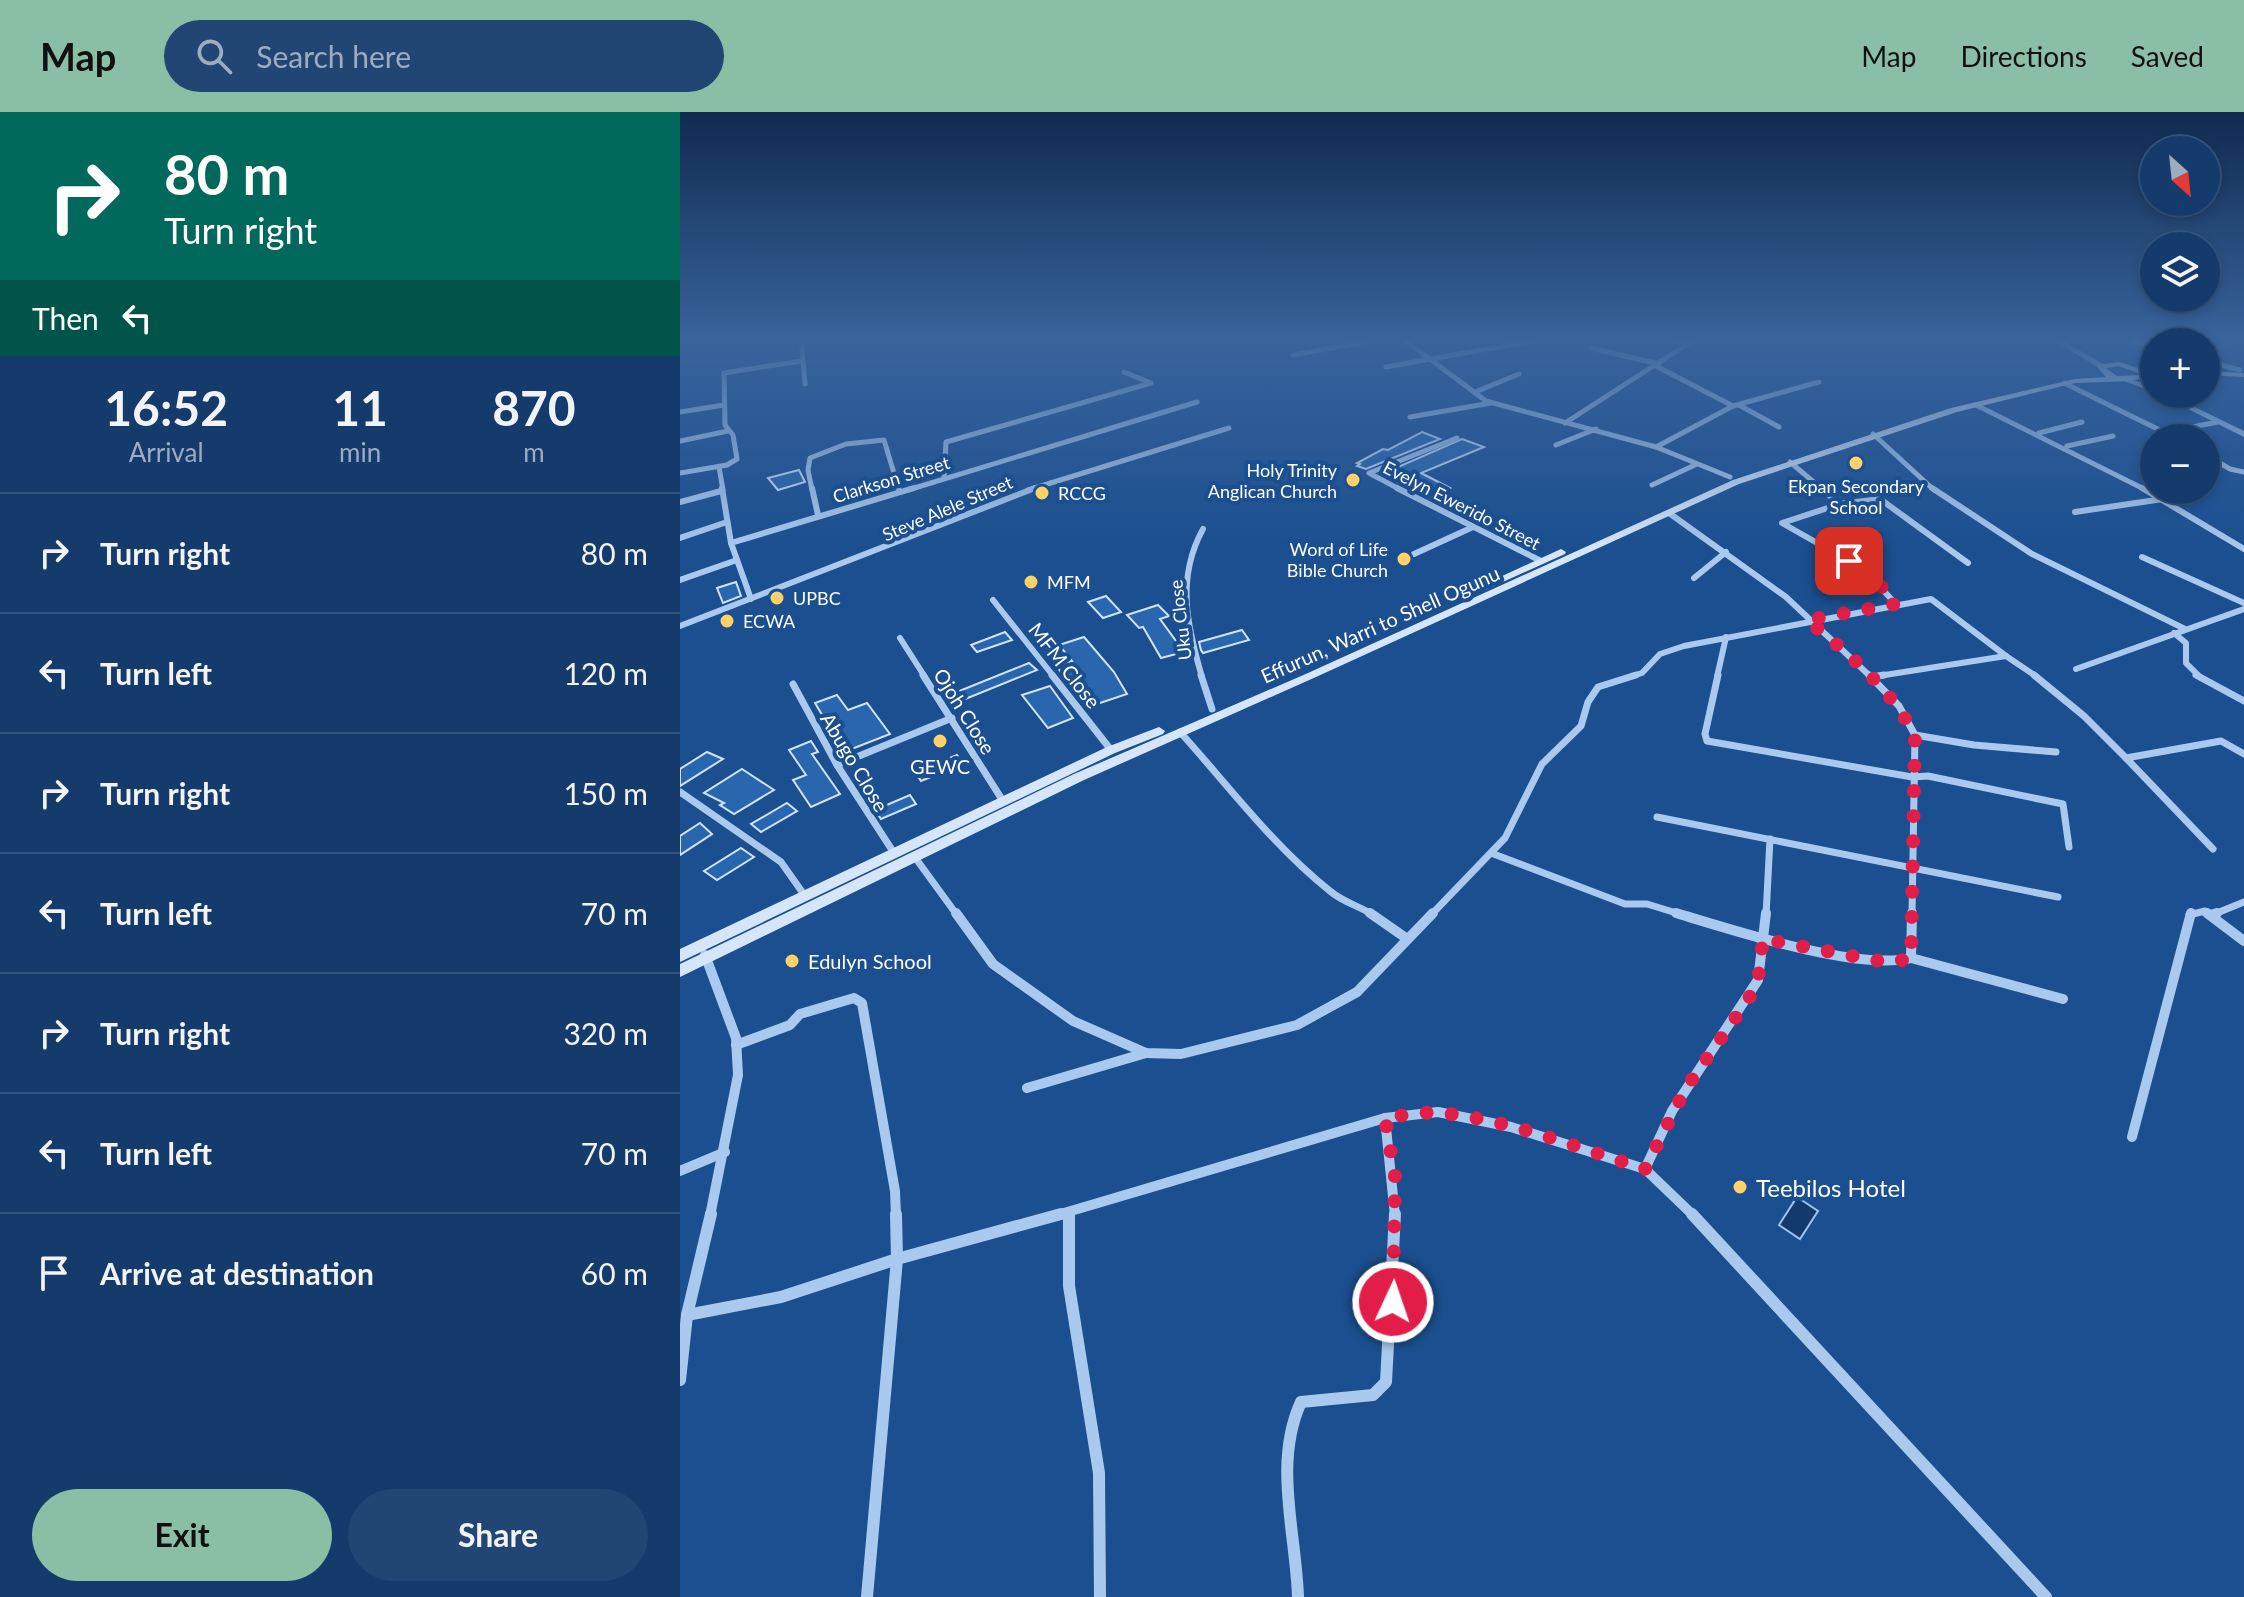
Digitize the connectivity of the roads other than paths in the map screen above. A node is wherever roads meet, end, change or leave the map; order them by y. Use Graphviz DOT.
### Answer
graph roads {
  1 [pos="725,410"];
  2 [pos="1056,410"];
  3 [pos="1169,410"];
  4 [pos="1449,410"];
  5 [pos="1518,410"];
  6 [pos="1585,410"];
  7 [pos="1726,410"];
  8 [pos="1746,410"];
  9 [pos="1936,410"];
  10 [pos="1957,410"];
  11 [pos="1988,410"];
  12 [pos="2121,410"];
  13 [pos="2195,410"];
  14 [pos="2203,410"];
  15 [pos="1410,417"];
  16 [pos="2082,422"];
  17 [pos="2218,422"];
  18 [pos="1565,423"];
  19 [pos="2149,424"];
  20 [pos="2208,424"];
  21 [pos="1779,427"];
  22 [pos="1229,428"];
  23 [pos="1596,429"];
  24 [pos="728,431"];
  25 [pos="2244,431"];
  26 [pos="2038,433"];
  27 [pos="1873,434"];
  28 [pos="2113,436"];
  29 [pos="1457,438"];
  30 [pos="680,441"];
  31 [pos="1556,445"];
  32 [pos="1656,447"];
  33 [pos="2066,447"];
  34 [pos="1790,462"];
  35 [pos="2220,463"];
  36 [pos="1697,464"];
  37 [pos="719,467"];
  38 [pos="2244,472"];
  39 [pos="680,473"];
  40 [pos="944,477"];
  41 [pos="1730,477"];
  42 [pos="1652,485"];
  43 [pos="2140,486"];
  44 [pos="899,490"];
  45 [pos="721,491"];
  46 [pos="680,502"];
  47 [pos="2140,503"];
  48 [pos="1840,504"];
  49 [pos="2172,504"];
  50 [pos="2075,512"];
  51 [pos="1669,513"];
  52 [pos="818,515"];
  53 [pos="727,522"];
  54 [pos="1473,527"];
  55 [pos="1203,529"];
  56 [pos="680,538"];
  57 [pos="731,543"];
  58 [pos="2244,549"];
  59 [pos="1726,552"];
  60 [pos="1414,554"];
  61 [pos="2142,557"];
  62 [pos="737,560"];
  63 [pos="1541,561"];
  64 [pos="1968,563"];
  65 [pos="1516,578"];
  66 [pos="1694,578"];
  67 [pos="680,580"];
  68 [pos="751,599"];
  69 [pos="993,600"];
  70 [pos="2244,603"];
  71 [pos="1896,604"];
  72 [pos="2244,609"];
  73 [pos="1807,620"];
  74 [pos="680,626"];
  75 [pos="2185,629"];
  76 [pos="2174,633"];
  77 [pos="1726,637"];
  78 [pos="900,638"];
  79 [pos="2006,656"];
  80 [pos="2076,669"];
  81 [pos="1872,677"];
  82 [pos="793,684"];
  83 [pos="2244,701"];
  84 [pos="1212,709"];
  85 [pos="952,718"];
  86 [pos="1180,732"];
  87 [pos="1915,735"];
  88 [pos="1111,750"];
  89 [pos="2056,752"];
  90 [pos="2244,754"];
  91 [pos="2126,758"];
  92 [pos="837,765"];
  93 [pos="1912,777"];
  94 [pos="680,792"];
  95 [pos="1003,801"];
  96 [pos="1657,817"];
  97 [pos="1770,839"];
  98 [pos="2069,847"];
  99 [pos="2213,849"];
  100 [pos="894,853"];
  101 [pos="1491,853"];
  102 [pos="914,856"];
  103 [pos="1913,866"];
  104 [pos="805,896"];
  105 [pos="2058,897"];
  106 [pos="2244,902"];
  107 [pos="2211,915"];
  108 [pos="1406,938"];
  109 [pos="1763,939"];
  110 [pos="2244,941"];
  111 [pos="704,952"];
  112 [pos="680,956"];
  113 [pos="1911,958"];
  114 [pos="680,971"];
  115 [pos="2063,999"];
  116 [pos="736,1045"];
  117 [pos="1146,1053"];
  118 [pos="1027,1088"];
  119 [pos="1385,1118"];
  120 [pos="2132,1137"];
  121 [pos="725,1152"];
  122 [pos="1645,1169"];
  123 [pos="680,1171"];
  124 [pos="1069,1212"];
  125 [pos="897,1259"];
  126 [pos="687,1315"];
  127 [pos="680,1380"];
  128 [pos="867,1597"];
  129 [pos="1100,1597"];
  130 [pos="1298,1597"];
  131 [pos="2046,1597"];
  1 -- 24 [label="street"];
  2 -- 40 [label="street"];
  3 -- 40 [label="street, Clarkson Street"];
  4 -- 15 [label="street"];
  5 -- 18 [label="street"];
  6 -- 18 [label="street"];
  7 -- 32 [label="street"];
  8 -- 21 [label="street"];
  9 -- 41 [label="main road, Effurun, Warri to Shell Ogunu"];
  10 -- 27 [label="main road, Effurun, Warri to Shell Ogunu"];
  11 -- 26 [label="street"];
  12 -- 19 [label="street"];
  13 -- 17 [label="street"];
  14 -- 25 [label="street"];
  16 -- 26 [label="street"];
  17 -- 20 [label="street"];
  17 -- 25 [label="street"];
  18 -- 23 [label="street"];
  22 -- 68 [label="street, Steve Alele Street"];
  23 -- 31 [label="street"];
  23 -- 32 [label="street"];
  24 -- 30 [label="street"];
  24 -- 37 [label="street"];
  26 -- 33 [label="street"];
  27 -- 34 [label="main road, Effurun, Warri to Shell Ogunu"];
  27 -- 75 [label="street"];
  28 -- 33 [label="street"];
  29 -- 54 [label="street, Evelyn Ewerido Street"];
  32 -- 36 [label="street"];
  33 -- 43 [label="street"];
  34 -- 48 [label="street"];
  34 -- 51 [label="main road, Effurun, Warri to Shell Ogunu"];
  35 -- 38 [label="street"];
  36 -- 41 [label="street"];
  36 -- 42 [label="street"];
  37 -- 39 [label="street"];
  37 -- 45 [label="street"];
  40 -- 44 [label="street, Clarkson Street"];
  41 -- 63 [label="main road, Effurun, Warri to Shell Ogunu"];
  44 -- 52 [label="street, Clarkson Street"];
  44 -- 52 [label="street"];
  45 -- 46 [label="street"];
  45 -- 53 [label="street"];
  47 -- 50 [label="street"];
  48 -- 64 [label="street"];
  48 -- 71 [label="street"];
  49 -- 58 [label="street"];
  51 -- 59 [label="street"];
  51 -- 65 [label="main road, Effurun, Warri to Shell Ogunu"];
  52 -- 57 [label="street, Clarkson Street"];
  53 -- 56 [label="street"];
  53 -- 57 [label="street"];
  54 -- 60 [label="street"];
  54 -- 63 [label="street, Evelyn Ewerido Street"];
  55 -- 84 [label="street, Uku Close"];
  57 -- 62 [label="street"];
  59 -- 66 [label="street"];
  59 -- 73 [label="street"];
  61 -- 70 [label="street"];
  62 -- 67 [label="street"];
  62 -- 68 [label="street"];
  63 -- 65 [label="main road, Effurun, Warri to Shell Ogunu"];
  65 -- 84 [label="main road, Effurun, Warri to Shell Ogunu"];
  65 -- 86 [label="main road, Effurun, Warri to Shell Ogunu"];
  68 -- 74 [label="street, Steve Alele Street"];
  69 -- 88 [label="street, MFM Close"];
  71 -- 73 [label="street"];
  71 -- 79 [label="street"];
  72 -- 75 [label="street"];
  73 -- 77 [label="street"];
  73 -- 81 [label="street"];
  75 -- 76 [label="street"];
  76 -- 80 [label="street"];
  76 -- 83 [label="street"];
  77 -- 93 [label="street"];
  77 -- 101 [label="street"];
  78 -- 85 [label="street, Ojoh Close"];
  79 -- 81 [label="street"];
  79 -- 91 [label="street"];
  81 -- 87 [label="street"];
  82 -- 92 [label="street, Abugo Close"];
  84 -- 88 [label="main road, Effurun, Warri to Shell Ogunu"];
  85 -- 92 [label="street"];
  85 -- 95 [label="street, Ojoh Close"];
  86 -- 102 [label="main road, Effurun, Warri to Shell Ogunu"];
  86 -- 108 [label="street"];
  87 -- 89 [label="street"];
  87 -- 93 [label="street"];
  88 -- 95 [label="main road, Effurun, Warri to Shell Ogunu"];
  90 -- 91 [label="street"];
  91 -- 99 [label="street"];
  92 -- 100 [label="street, Abugo Close"];
  93 -- 98 [label="street"];
  93 -- 103 [label="street"];
  94 -- 104 [label="street"];
  95 -- 100 [label="main road, Effurun, Warri to Shell Ogunu"];
  96 -- 97 [label="street"];
  97 -- 103 [label="street"];
  97 -- 109 [label="street"];
  100 -- 104 [label="main road, Effurun, Warri to Shell Ogunu"];
  101 -- 108 [label="street"];
  101 -- 109 [label="street"];
  102 -- 111 [label="main road, Effurun, Warri to Shell Ogunu"];
  102 -- 117 [label="street"];
  103 -- 105 [label="street"];
  103 -- 113 [label="street"];
  104 -- 111 [label="main road, Effurun, Warri to Shell Ogunu"];
  106 -- 107 [label="street"];
  107 -- 110 [label="street"];
  107 -- 120 [label="street"];
  108 -- 117 [label="street"];
  109 -- 113 [label="street"];
  109 -- 122 [label="street"];
  111 -- 112 [label="main road, Effurun, Warri to Shell Ogunu"];
  111 -- 114 [label="main road, Effurun, Warri to Shell Ogunu"];
  111 -- 116 [label="street"];
  113 -- 115 [label="street"];
  116 -- 121 [label="street"];
  116 -- 125 [label="street"];
  117 -- 118 [label="street"];
  119 -- 122 [label="street"];
  119 -- 124 [label="street"];
  119 -- 130 [label="street"];
  121 -- 123 [label="street"];
  121 -- 126 [label="street"];
  122 -- 131 [label="street"];
  124 -- 125 [label="street"];
  124 -- 129 [label="street"];
  125 -- 126 [label="street"];
  125 -- 128 [label="street"];
  126 -- 127 [label="street"];
}
